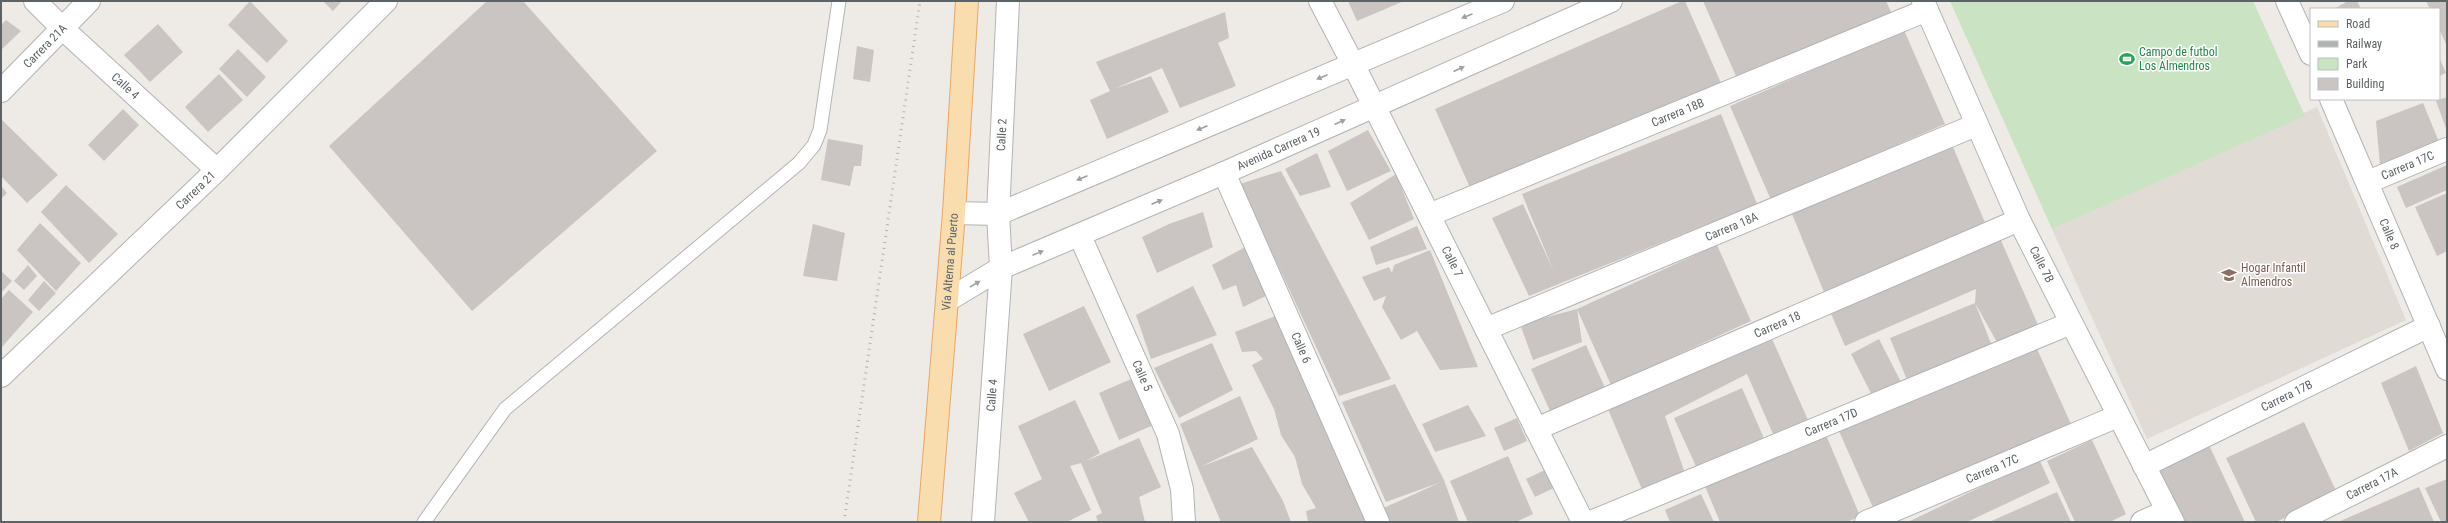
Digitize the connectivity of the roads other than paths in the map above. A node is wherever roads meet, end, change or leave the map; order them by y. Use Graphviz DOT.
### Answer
graph roads {
  1 [pos="35,1"];
  2 [pos="89,1"];
  3 [pos="386,1"];
  4 [pos="839,1"];
  5 [pos="967,1"];
  6 [pos="1008,1"];
  7 [pos="1320,1"];
  8 [pos="1503,1"];
  9 [pos="1611,1"];
  10 [pos="2287,1"];
  11 [pos="1925,6"];
  12 [pos="63,29"];
  13 [pos="2310,52"];
  14 [pos="1353,64"];
  15 [pos="1,90"];
  16 [pos="2331,100"];
  17 [pos="1375,106"];
  18 [pos="1976,125"];
  19 [pos="2447,149"];
  20 [pos="217,170"];
  21 [pos="1224,173"];
  22 [pos="2368,182"];
  23 [pos="954,213"];
  24 [pos="998,214"];
  25 [pos="1429,215"];
  26 [pos="2019,220"];
  27 [pos="1080,236"];
  28 [pos="1002,268"];
  29 [pos="948,300"];
  30 [pos="2071,323"];
  31 [pos="2429,326"];
  32 [pos="1486,329"];
  33 [pos="2447,370"];
  34 [pos="2,374"];
  35 [pos="2118,416"];
  36 [pos="1536,429"];
  37 [pos="2447,446"];
  38 [pos="2144,466"];
  39 [pos="2170,517"];
  40 [pos="424,522"];
  41 [pos="929,522"];
  42 [pos="983,522"];
  43 [pos="1184,522"];
  44 [pos="1378,522"];
  45 [pos="1583,522"];
  46 [pos="1591,522"];
  47 [pos="1866,522"];
  48 [pos="2142,522"];
  49 [pos="2296,522"];
  1 -- 12 [label="street, Calle 4"];
  2 -- 12 [label="street, Carrera 21A"];
  3 -- 20 [label="street, Carrera 21"];
  4 -- 40 [label="lane"];
  5 -- 23 [label="main road, Vía Alterna al Puerto"];
  6 -- 24 [label="street, Calle 2"];
  7 -- 14 [label="street, Calle 7"];
  8 -- 14 [label="street, one-way"];
  17 -- 9 [label="street, Avenida Carrera 19, one-way"];
  10 -- 13 [label="street"];
  11 -- 18 [label="street, Calle 7B"];
  11 -- 25 [label="street, Carrera 18B"];
  12 -- 15 [label="street, Carrera 21A"];
  12 -- 20 [label="street, Calle 4"];
  14 -- 17 [label="street, Calle 7"];
  14 -- 24 [label="street, one-way"];
  16 -- 22 [label="street, Calle 8"];
  21 -- 17 [label="street, Avenida Carrera 19, one-way"];
  17 -- 25 [label="street, Calle 7"];
  18 -- 26 [label="street, Calle 7B"];
  18 -- 32 [label="street, Carrera 18A"];
  19 -- 22 [label="street, Carrera 17C"];
  20 -- 34 [label="street, Carrera 21"];
  27 -- 21 [label="street, Avenida Carrera 19, one-way"];
  21 -- 44 [label="street, Calle 6"];
  22 -- 31 [label="street, Calle 8"];
  23 -- 24 [label="street"];
  23 -- 29 [label="main road, Vía Alterna al Puerto"];
  24 -- 28 [label="street, Calle 2"];
  25 -- 32 [label="street, Calle 7"];
  26 -- 30 [label="street, Calle 7B"];
  26 -- 36 [label="street, Carrera 18"];
  28 -- 27 [label="street, Avenida Carrera 19, one-way"];
  27 -- 43 [label="street, Calle 5"];
  29 -- 28 [label="street, Avenida Carrera 19, one-way"];
  28 -- 42 [label="street, Calle 4"];
  29 -- 41 [label="main road, Vía Alterna al Puerto"];
  30 -- 35 [label="street, Calle 7B"];
  30 -- 46 [label="street, Carrera 17D"];
  31 -- 33 [label="street, Calle 8"];
  31 -- 38 [label="street, Carrera 17B"];
  32 -- 36 [label="street, Calle 7"];
  35 -- 38 [label="street, Calle 7B"];
  35 -- 47 [label="street, Carrera 17C"];
  36 -- 45 [label="street, Calle 7"];
  37 -- 49 [label="street, Carrera 17A"];
  38 -- 39 [label="street, Calle 7B"];
  39 -- 48 [label="street"];
}
